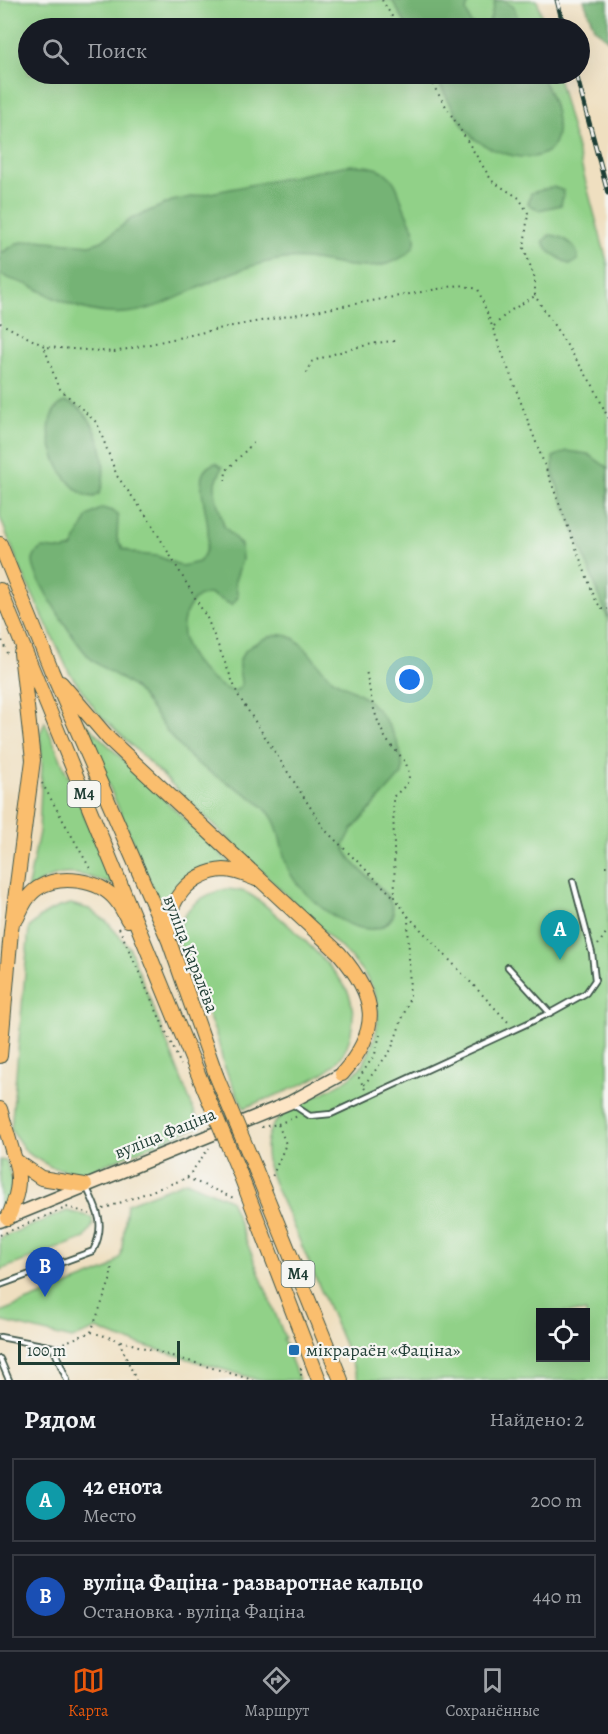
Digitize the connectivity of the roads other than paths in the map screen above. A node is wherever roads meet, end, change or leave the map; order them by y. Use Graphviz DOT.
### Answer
graph roads {
  1 [pos="0,544"];
  2 [pos="0,590"];
  3 [pos="19,636"];
  4 [pos="52,672"];
  5 [pos="573,881"];
  6 [pos="264,882"];
  7 [pos="11,931"];
  8 [pos="169,941"];
  9 [pos="148,952"];
  10 [pos="508,967"];
  11 [pos="550,1013"];
  12 [pos="0,1056"];
  13 [pos="342,1074"];
  14 [pos="289,1103"];
  15 [pos="0,1109"];
  16 [pos="15,1160"];
  17 [pos="86,1185"];
  18 [pos="4,1220"];
  19 [pos="0,1286"];
  20 [pos="0,1337"];
  21 [pos="0,1359"];
  22 [pos="9,1380"];
  23 [pos="67,1380"];
  24 [pos="319,1380"];
  25 [pos="341,1380"];
  1 -- 4 [label="main road, вуліца Каралёва / М4"];
  2 -- 3 [label="main road, вуліца Каралёва / М4"];
  3 -- 7 [label="main road"];
  3 -- 9 [label="main road, вуліца Каралёва / М4"];
  4 -- 6 [label="main road"];
  4 -- 8 [label="main road, вуліца Каралёва / М4"];
  5 -- 11 [label="lane"];
  6 -- 8 [label="main road"];
  6 -- 13 [label="main road"];
  7 -- 9 [label="main road"];
  7 -- 12 [label="main road"];
  8 -- 25 [label="main road, вуліца Каралёва / М4, bridge"];
  9 -- 24 [label="main road, вуліца Каралёва / М4, bridge"];
  10 -- 11 [label="lane"];
  11 -- 14 [label="lane"];
  13 -- 14 [label="main road, вуліца Фаціна"];
  14 -- 17 [label="main road, вуліца Фаціна"];
  15 -- 16 [label="main road"];
  16 -- 17 [label="main road"];
  16 -- 18 [label="main road"];
  17 -- 18 [label="main road, вуліца Фаціна"];
  17 -- 19 [label="lane"];
  20 -- 23 [label="lane"];
  21 -- 22 [label="lane"];
}
